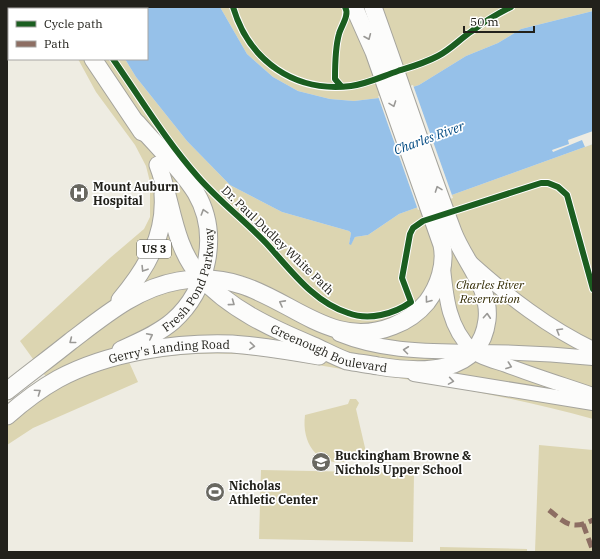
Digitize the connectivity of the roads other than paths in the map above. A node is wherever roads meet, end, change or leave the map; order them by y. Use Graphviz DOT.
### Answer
graph roads {
  1 [pos="354,7"];
  2 [pos="373,7"];
  3 [pos="94,60"];
  4 [pos="387,65"];
  5 [pos="137,123"];
  6 [pos="158,165"];
  7 [pos="444,228"];
  8 [pos="465,258"];
  9 [pos="442,264"];
  10 [pos="202,278"];
  11 [pos="103,317"];
  12 [pos="316,322"];
  13 [pos="593,349"];
  14 [pos="473,352"];
  15 [pos="593,358"];
  16 [pos="347,361"];
  17 [pos="90,366"];
  18 [pos="386,367"];
  19 [pos="7,391"];
  20 [pos="593,395"];
  21 [pos="593,403"];
  22 [pos="7,416"];
  1 -- 4 [label="highway, one-way"];
  2 -- 4 [label="highway"];
  3 -- 5 [label="highway, US 3"];
  4 -- 7 [label="highway"];
  5 -- 6 [label="highway, US 3"];
  10 -- 5 [label="highway, Fresh Pond Parkway / US 3, one-way"];
  6 -- 10 [label="highway, Greenough Boulevard"];
  6 -- 11 [label="highway, US 3, one-way"];
  7 -- 8 [label="highway"];
  7 -- 9 [label="highway"];
  13 -- 8 [label="main road, one-way"];
  14 -- 8 [label="highway, one-way"];
  9 -- 12 [label="highway, one-way"];
  9 -- 14 [label="main road"];
  10 -- 11 [label="highway"];
  12 -- 10 [label="highway, one-way"];
  10 -- 16 [label="highway, Greenough Boulevard, one-way"];
  17 -- 10 [label="highway, Fresh Pond Parkway / US 3, one-way"];
  11 -- 19 [label="highway, US 3, one-way"];
  14 -- 12 [label="main road, Greenough Boulevard, one-way"];
  14 -- 15 [label="main road, Greenough Boulevard"];
  14 -- 18 [label="highway"];
  14 -- 20 [label="main road, Greenough Boulevard, one-way"];
  17 -- 16 [label="highway, Gerry's Landing Road, one-way"];
  16 -- 18 [label="highway, Greenough Boulevard"];
  22 -- 17 [label="highway, Gerry's Landing Road / US 3, one-way"];
  18 -- 21 [label="main road, Greenough Boulevard, one-way"];
}
